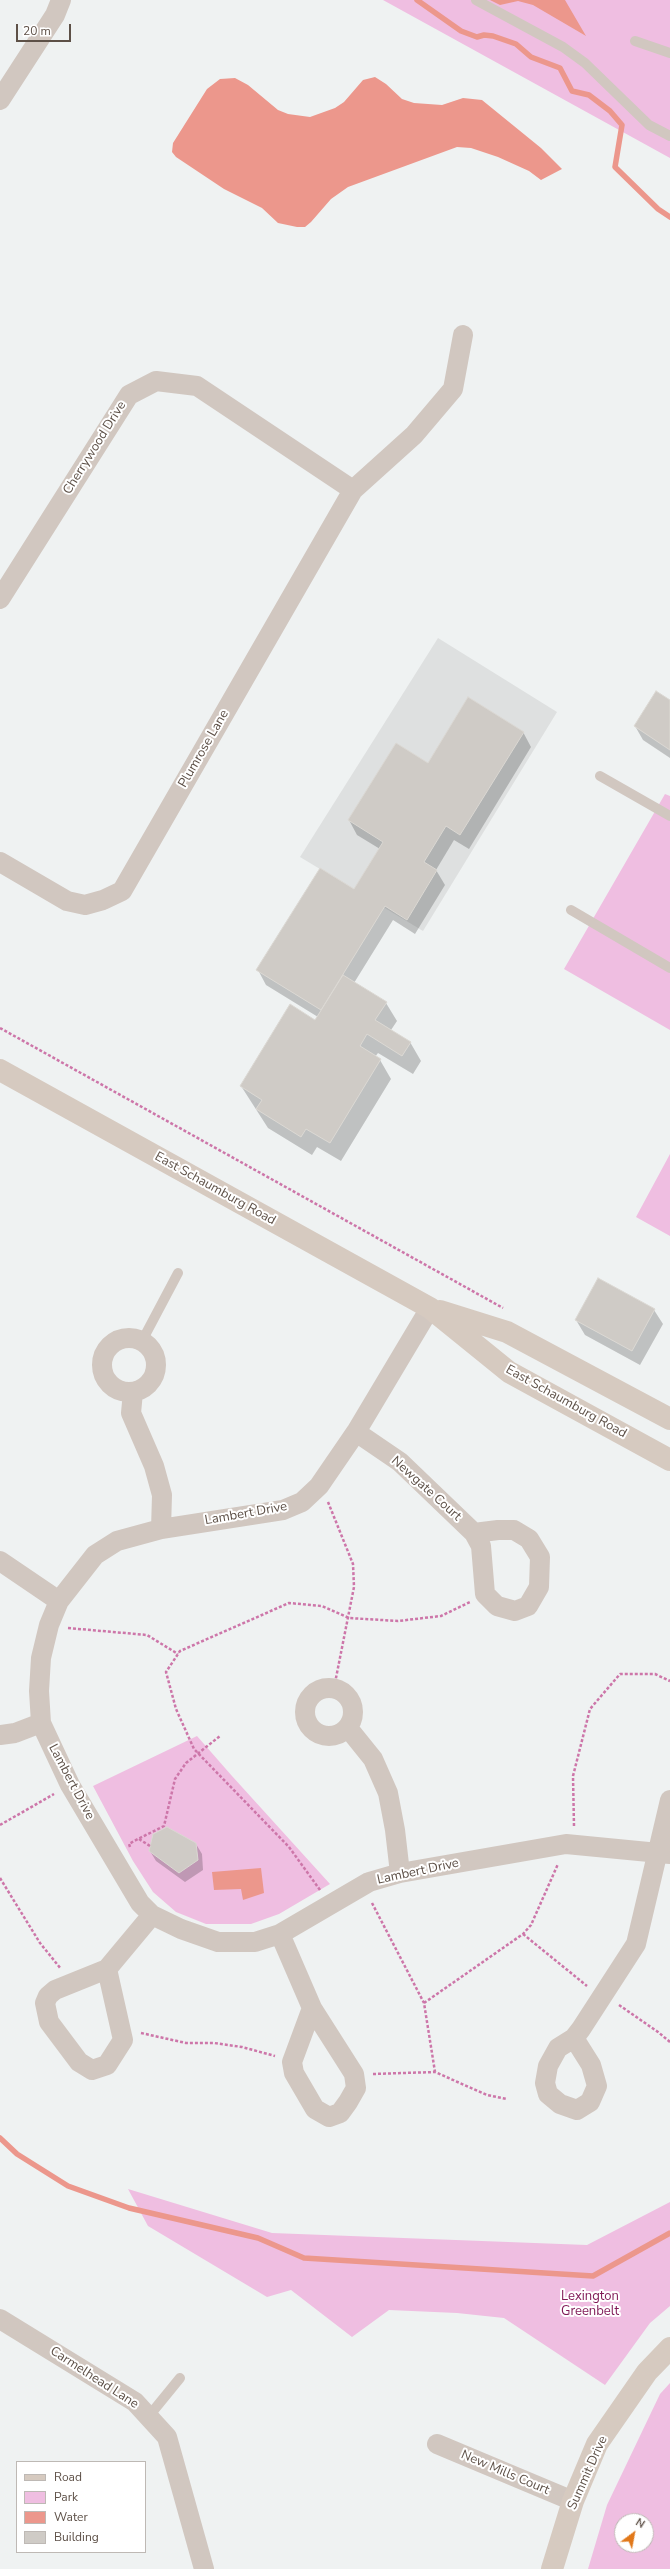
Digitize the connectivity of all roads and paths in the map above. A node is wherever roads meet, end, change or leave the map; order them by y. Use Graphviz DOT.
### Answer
graph roads {
  1 [pos="61,0"];
  2 [pos="476,0"];
  3 [pos="635,41"];
  4 [pos="670,53"];
  5 [pos="0,100"];
  6 [pos="670,136"];
  7 [pos="463,335"];
  8 [pos="353,490"];
  9 [pos="0,599"];
  10 [pos="600,776"];
  11 [pos="670,816"];
  12 [pos="0,862"];
  13 [pos="571,910"];
  14 [pos="670,968"];
  15 [pos="0,1028"];
  16 [pos="0,1070"];
  17 [pos="178,1273"];
  18 [pos="430,1308"];
  19 [pos="508,1311"];
  20 [pos="142,1341"];
  21 [pos="133,1392"];
  22 [pos="670,1419"];
  23 [pos="356,1432"];
  24 [pos="670,1460"];
  25 [pos="319,1486"];
  26 [pos="160,1529"];
  27 [pos="474,1533"];
  28 [pos="0,1561"];
  29 [pos="485,1594"];
  30 [pos="59,1600"];
  31 [pos="349,1618"];
  32 [pos="49,1625"];
  33 [pos="178,1654"];
  34 [pos="334,1688"];
  35 [pos="41,1723"];
  36 [pos="348,1728"];
  37 [pos="0,1734"];
  38 [pos="220,1736"];
  39 [pos="198,1753"];
  40 [pos="70,1785"];
  41 [pos="670,1800"];
  42 [pos="0,1825"];
  43 [pos="138,1838"];
  44 [pos="150,1846"];
  45 [pos="664,1853"];
  46 [pos="113,1859"];
  47 [pos="400,1873"];
  48 [pos="0,1878"];
  49 [pos="369,1882"];
  50 [pos="330,1906"];
  51 [pos="152,1915"];
  52 [pos="280,1934"];
  53 [pos="107,1969"];
  54 [pos="71,1983"];
  55 [pos="312,2008"];
  56 [pos="121,2032"];
  57 [pos="574,2038"];
  58 [pos="292,2062"];
  59 [pos="435,2072"];
  60 [pos="354,2077"];
  61 [pos="506,2099"];
  62 [pos="0,2319"];
  63 [pos="670,2348"];
  64 [pos="180,2378"];
  65 [pos="149,2416"];
  66 [pos="437,2444"];
  67 [pos="573,2501"];
  68 [pos="204,2569"];
  69 [pos="552,2569"];
  1 -- 5 [label="street"];
  2 -- 6 [label="lane"];
  3 -- 4 [label="lane"];
  7 -- 8 [label="street, Plumrose Lane"];
  8 -- 9 [label="street, Cherrywood Drive"];
  8 -- 12 [label="street, Plumrose Lane"];
  10 -- 11 [label="lane"];
  13 -- 14 [label="lane"];
  15 -- 19 [label="path"];
  16 -- 18 [label="main road, East Schaumburg Road"];
  17 -- 20 [label="lane"];
  18 -- 22 [label="main road, East Schaumburg Road"];
  18 -- 23 [label="street, Lambert Drive"];
  18 -- 24 [label="main road, East Schaumburg Road"];
  20 -- 21 [label="street"];
  20 -- 21 [label="street"];
  21 -- 26 [label="street"];
  23 -- 25 [label="street, Lambert Drive"];
  23 -- 27 [label="street, Newgate Court"];
  25 -- 26 [label="street, Lambert Drive"];
  25 -- 31 [label="path"];
  26 -- 30 [label="street, Lambert Drive"];
  27 -- 29 [label="street, Newgate Court"];
  27 -- 29 [label="street"];
  28 -- 30 [label="street"];
  29 -- 31 [label="path"];
  30 -- 32 [label="street, Lambert Drive"];
  31 -- 33 [label="path"];
  31 -- 34 [label="path"];
  32 -- 33 [label="path"];
  32 -- 35 [label="street, Lambert Drive"];
  33 -- 39 [label="path"];
  34 -- 36 [label="street"];
  34 -- 36 [label="street"];
  35 -- 37 [label="street"];
  35 -- 40 [label="street, Lambert Drive"];
  36 -- 47 [label="street"];
  38 -- 39 [label="path"];
  39 -- 43 [label="path"];
  39 -- 50 [label="path"];
  40 -- 42 [label="path"];
  40 -- 46 [label="street, Lambert Drive"];
  41 -- 45 [label="street"];
  43 -- 44 [label="path"];
  43 -- 46 [label="path"];
  45 -- 47 [label="street, Lambert Drive"];
  45 -- 57 [label="street"];
  46 -- 51 [label="street, Lambert Drive"];
  47 -- 49 [label="street, Lambert Drive"];
  48 -- 54 [label="path"];
  49 -- 50 [label="street, Lambert Drive"];
  49 -- 59 [label="path"];
  50 -- 52 [label="street, Lambert Drive"];
  51 -- 52 [label="street, Lambert Drive"];
  51 -- 53 [label="street"];
  52 -- 55 [label="street"];
  53 -- 54 [label="street"];
  53 -- 56 [label="street"];
  54 -- 56 [label="street"];
  55 -- 58 [label="street"];
  55 -- 60 [label="street"];
  56 -- 58 [label="path"];
  58 -- 60 [label="street"];
  59 -- 60 [label="path"];
  59 -- 61 [label="path"];
  62 -- 65 [label="street, Carmelhead Lane"];
  63 -- 67 [label="main road, Summit Drive"];
  64 -- 65 [label="lane"];
  65 -- 68 [label="street, Carmelhead Lane"];
  66 -- 67 [label="street, New Mills Court"];
  67 -- 69 [label="main road, Summit Drive"];
}
